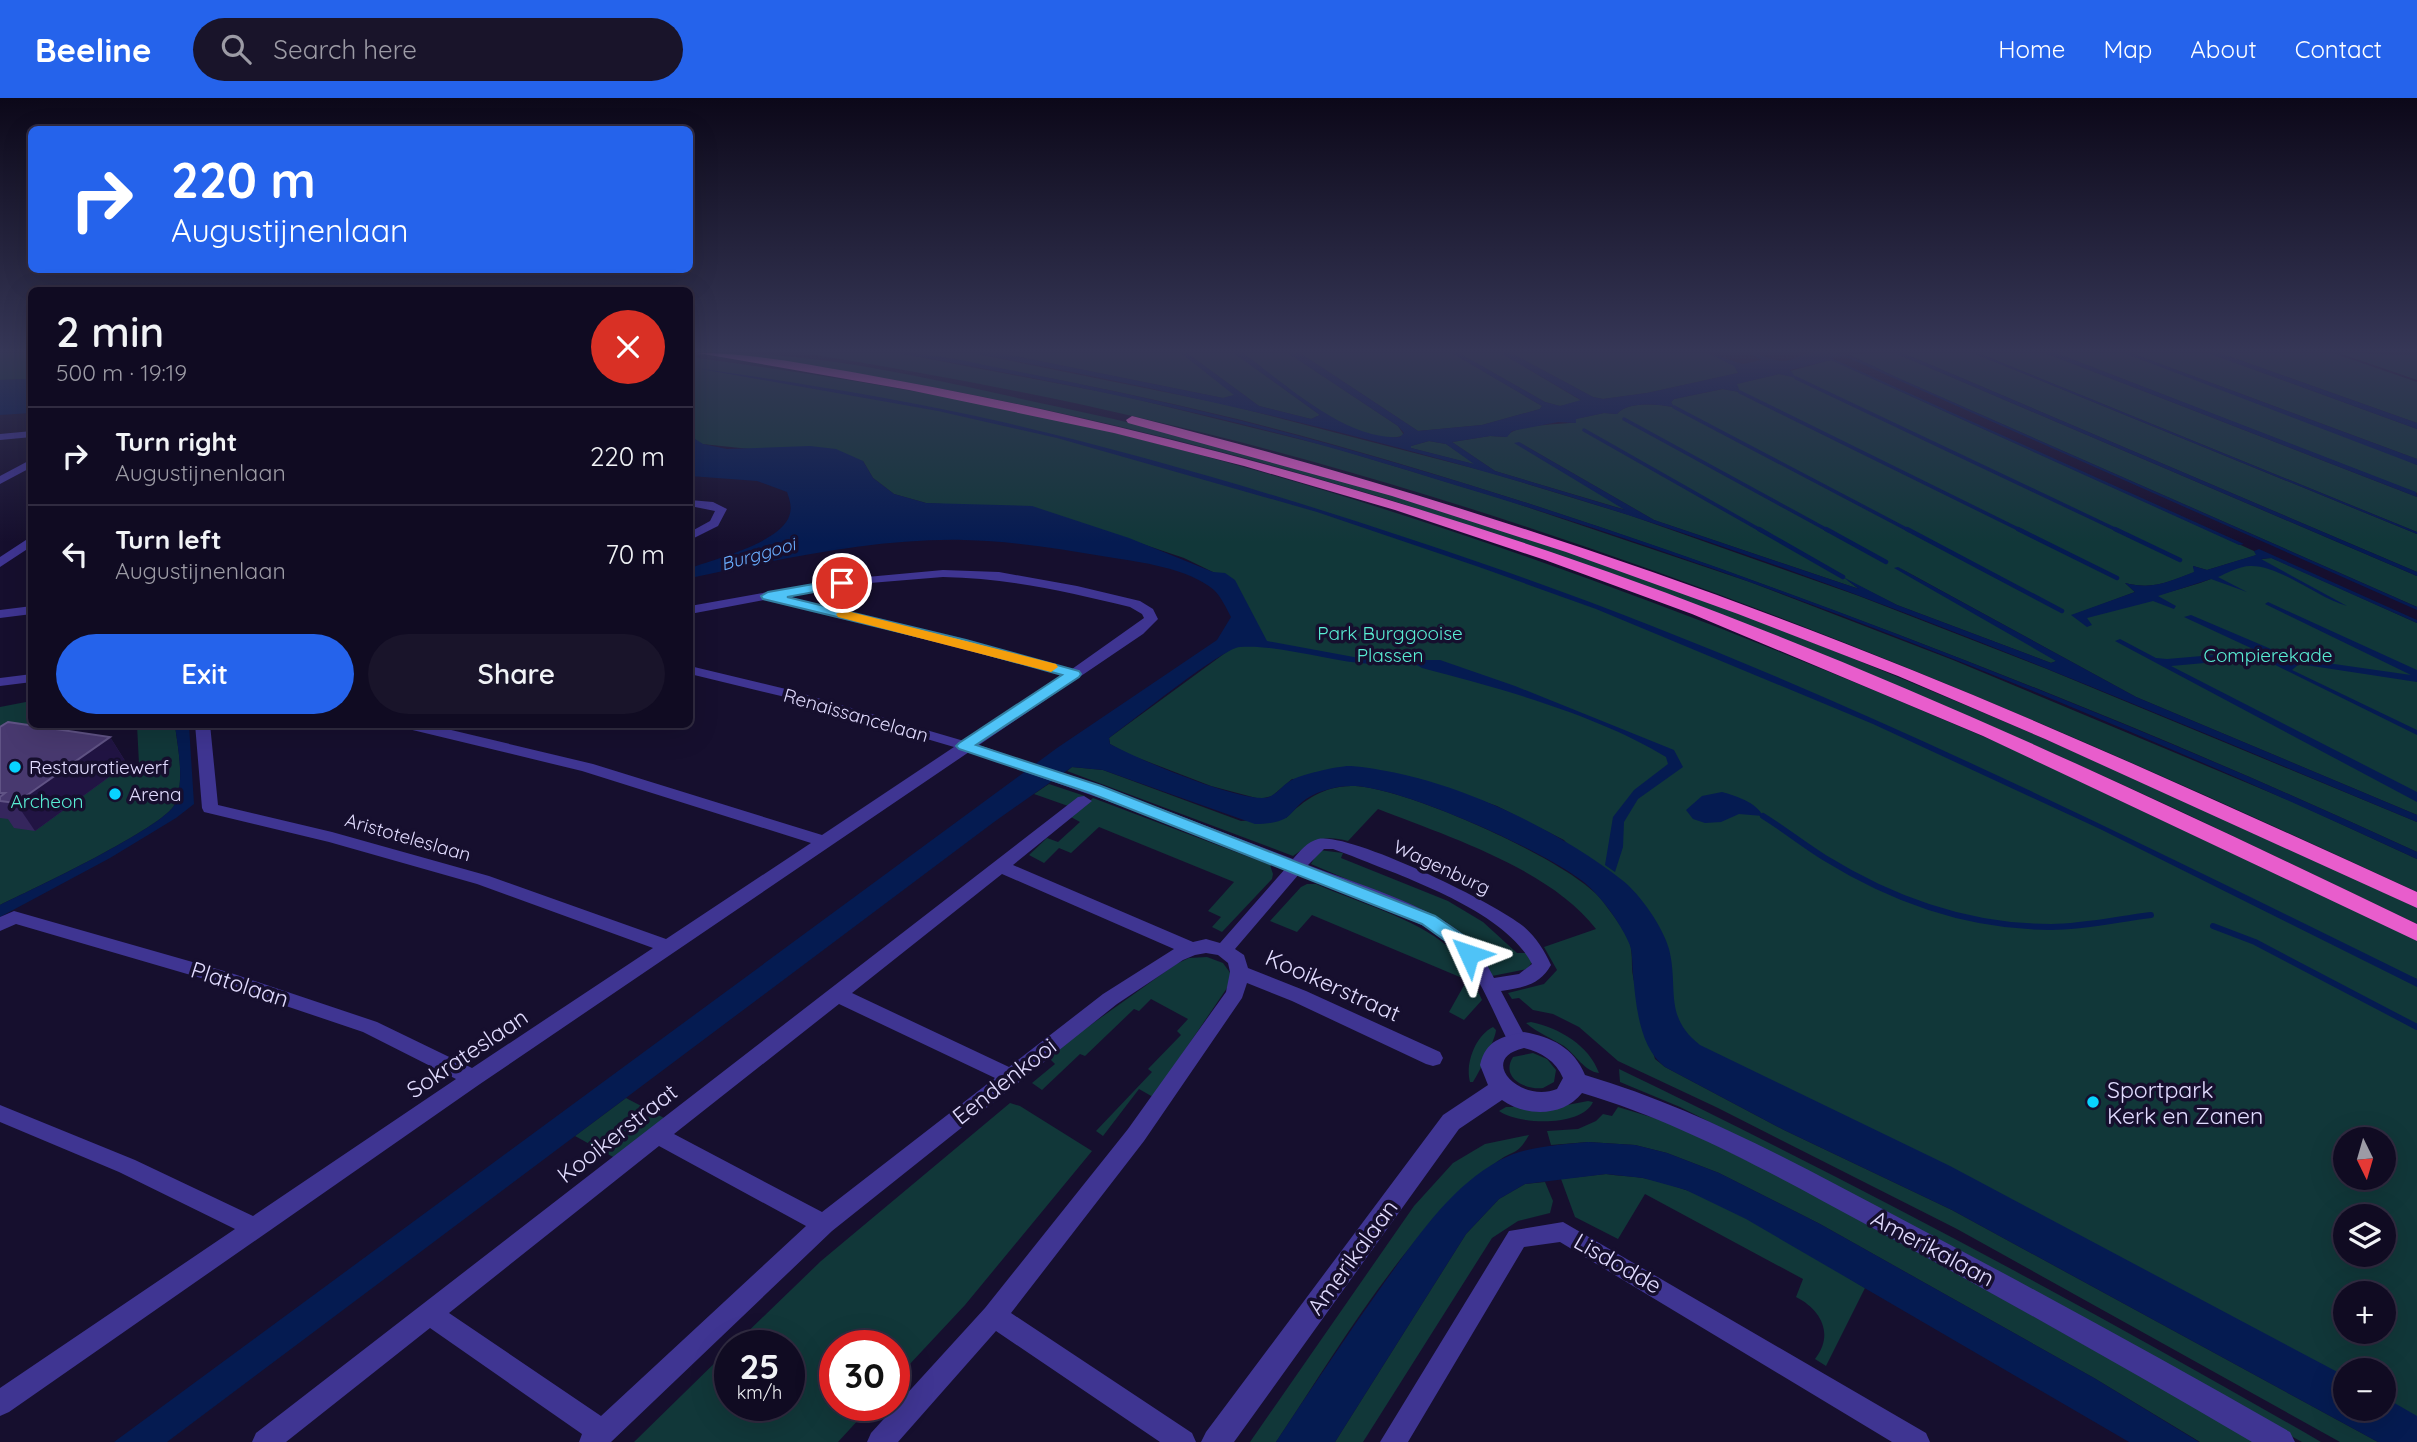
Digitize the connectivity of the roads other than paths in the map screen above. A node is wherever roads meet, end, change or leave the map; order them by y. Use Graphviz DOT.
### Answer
graph roads {
  1 [pos="1051,416"];
  2 [pos="1114,416"];
  3 [pos="28,434"];
  4 [pos="0,437"];
  5 [pos="28,464"];
  6 [pos="0,481"];
  7 [pos="693,503"];
  8 [pos="693,535"];
  9 [pos="28,543"];
  10 [pos="0,563"];
  11 [pos="768,596"];
  12 [pos="693,609"];
  13 [pos="28,610"];
  14 [pos="0,614"];
  15 [pos="693,671"];
  16 [pos="1074,674"];
  17 [pos="28,678"];
  18 [pos="0,682"];
  19 [pos="202,728"];
  20 [pos="422,728"];
  21 [pos="964,746"];
  22 [pos="1084,800"];
  23 [pos="827,842"];
  24 [pos="1295,866"];
  25 [pos="1002,867"];
  26 [pos="2417,901"];
  27 [pos="0,925"];
  28 [pos="2417,933"];
  29 [pos="670,947"];
  30 [pos="1192,949"];
  31 [pos="1224,950"];
  32 [pos="1239,972"];
  33 [pos="1490,985"];
  34 [pos="838,993"];
  35 [pos="1517,1040"];
  36 [pos="1433,1058"];
  37 [pos="1009,1076"];
  38 [pos="473,1078"];
  39 [pos="1573,1081"];
  40 [pos="1502,1088"];
  41 [pos="0,1113"];
  42 [pos="657,1135"];
  43 [pos="824,1224"];
  44 [pos="255,1228"];
  45 [pos="429,1313"];
  46 [pos="994,1316"];
  47 [pos="0,1403"];
  48 [pos="597,1437"];
  49 [pos="265,1442"];
  50 [pos="880,1442"];
  51 [pos="1183,1442"];
  52 [pos="1216,1442"];
  53 [pos="1393,1442"];
  54 [pos="1917,1442"];
  55 [pos="2280,1442"];
  1 -- 28 [label="highway"];
  2 -- 26 [label="highway"];
  3 -- 4 [label="street"];
  5 -- 6 [label="street"];
  7 -- 8 [label="street"];
  9 -- 10 [label="street"];
  11 -- 12 [label="street"];
  11 -- 16 [label="street"];
  11 -- 16 [label="street, Sokrateslaan"];
  13 -- 14 [label="street"];
  15 -- 21 [label="street, Renaissancelaan"];
  16 -- 21 [label="street, Sokrateslaan"];
  17 -- 18 [label="street"];
  19 -- 29 [label="street, Aristoteleslaan"];
  20 -- 23 [label="street"];
  21 -- 23 [label="street, Sokrateslaan"];
  21 -- 24 [label="street, Renaissancelaan"];
  22 -- 25 [label="street, Kooikerstraat"];
  23 -- 29 [label="street, Sokrateslaan"];
  24 -- 31 [label="street"];
  24 -- 33 [label="street, Renaissancelaan"];
  24 -- 33 [label="street, Wagenburg"];
  25 -- 30 [label="street"];
  25 -- 34 [label="street, Kooikerstraat"];
  27 -- 38 [label="street, Platolaan"];
  29 -- 38 [label="street, Sokrateslaan"];
  30 -- 31 [label="street"];
  30 -- 37 [label="street, Eendenkooi"];
  31 -- 32 [label="street, Kooikerstraat"];
  32 -- 36 [label="street, Kooikerstraat"];
  32 -- 46 [label="street"];
  33 -- 35 [label="street, Renaissancelaan"];
  34 -- 37 [label="street"];
  34 -- 42 [label="street, Kooikerstraat"];
  35 -- 39 [label="street"];
  35 -- 40 [label="street"];
  37 -- 43 [label="street, Eendenkooi"];
  38 -- 44 [label="street, Sokrateslaan"];
  39 -- 40 [label="street"];
  39 -- 55 [label="street, Amerikalaan"];
  40 -- 52 [label="street, Amerikalaan"];
  41 -- 44 [label="street"];
  42 -- 43 [label="street"];
  42 -- 45 [label="street, Kooikerstraat"];
  43 -- 48 [label="street, Eendenkooi"];
  44 -- 47 [label="street, Sokrateslaan"];
  45 -- 48 [label="street"];
  45 -- 49 [label="street, Kooikerstraat"];
  46 -- 50 [label="street"];
  46 -- 51 [label="street"];
  53 -- 54 [label="street, Lisdodde"];
}
